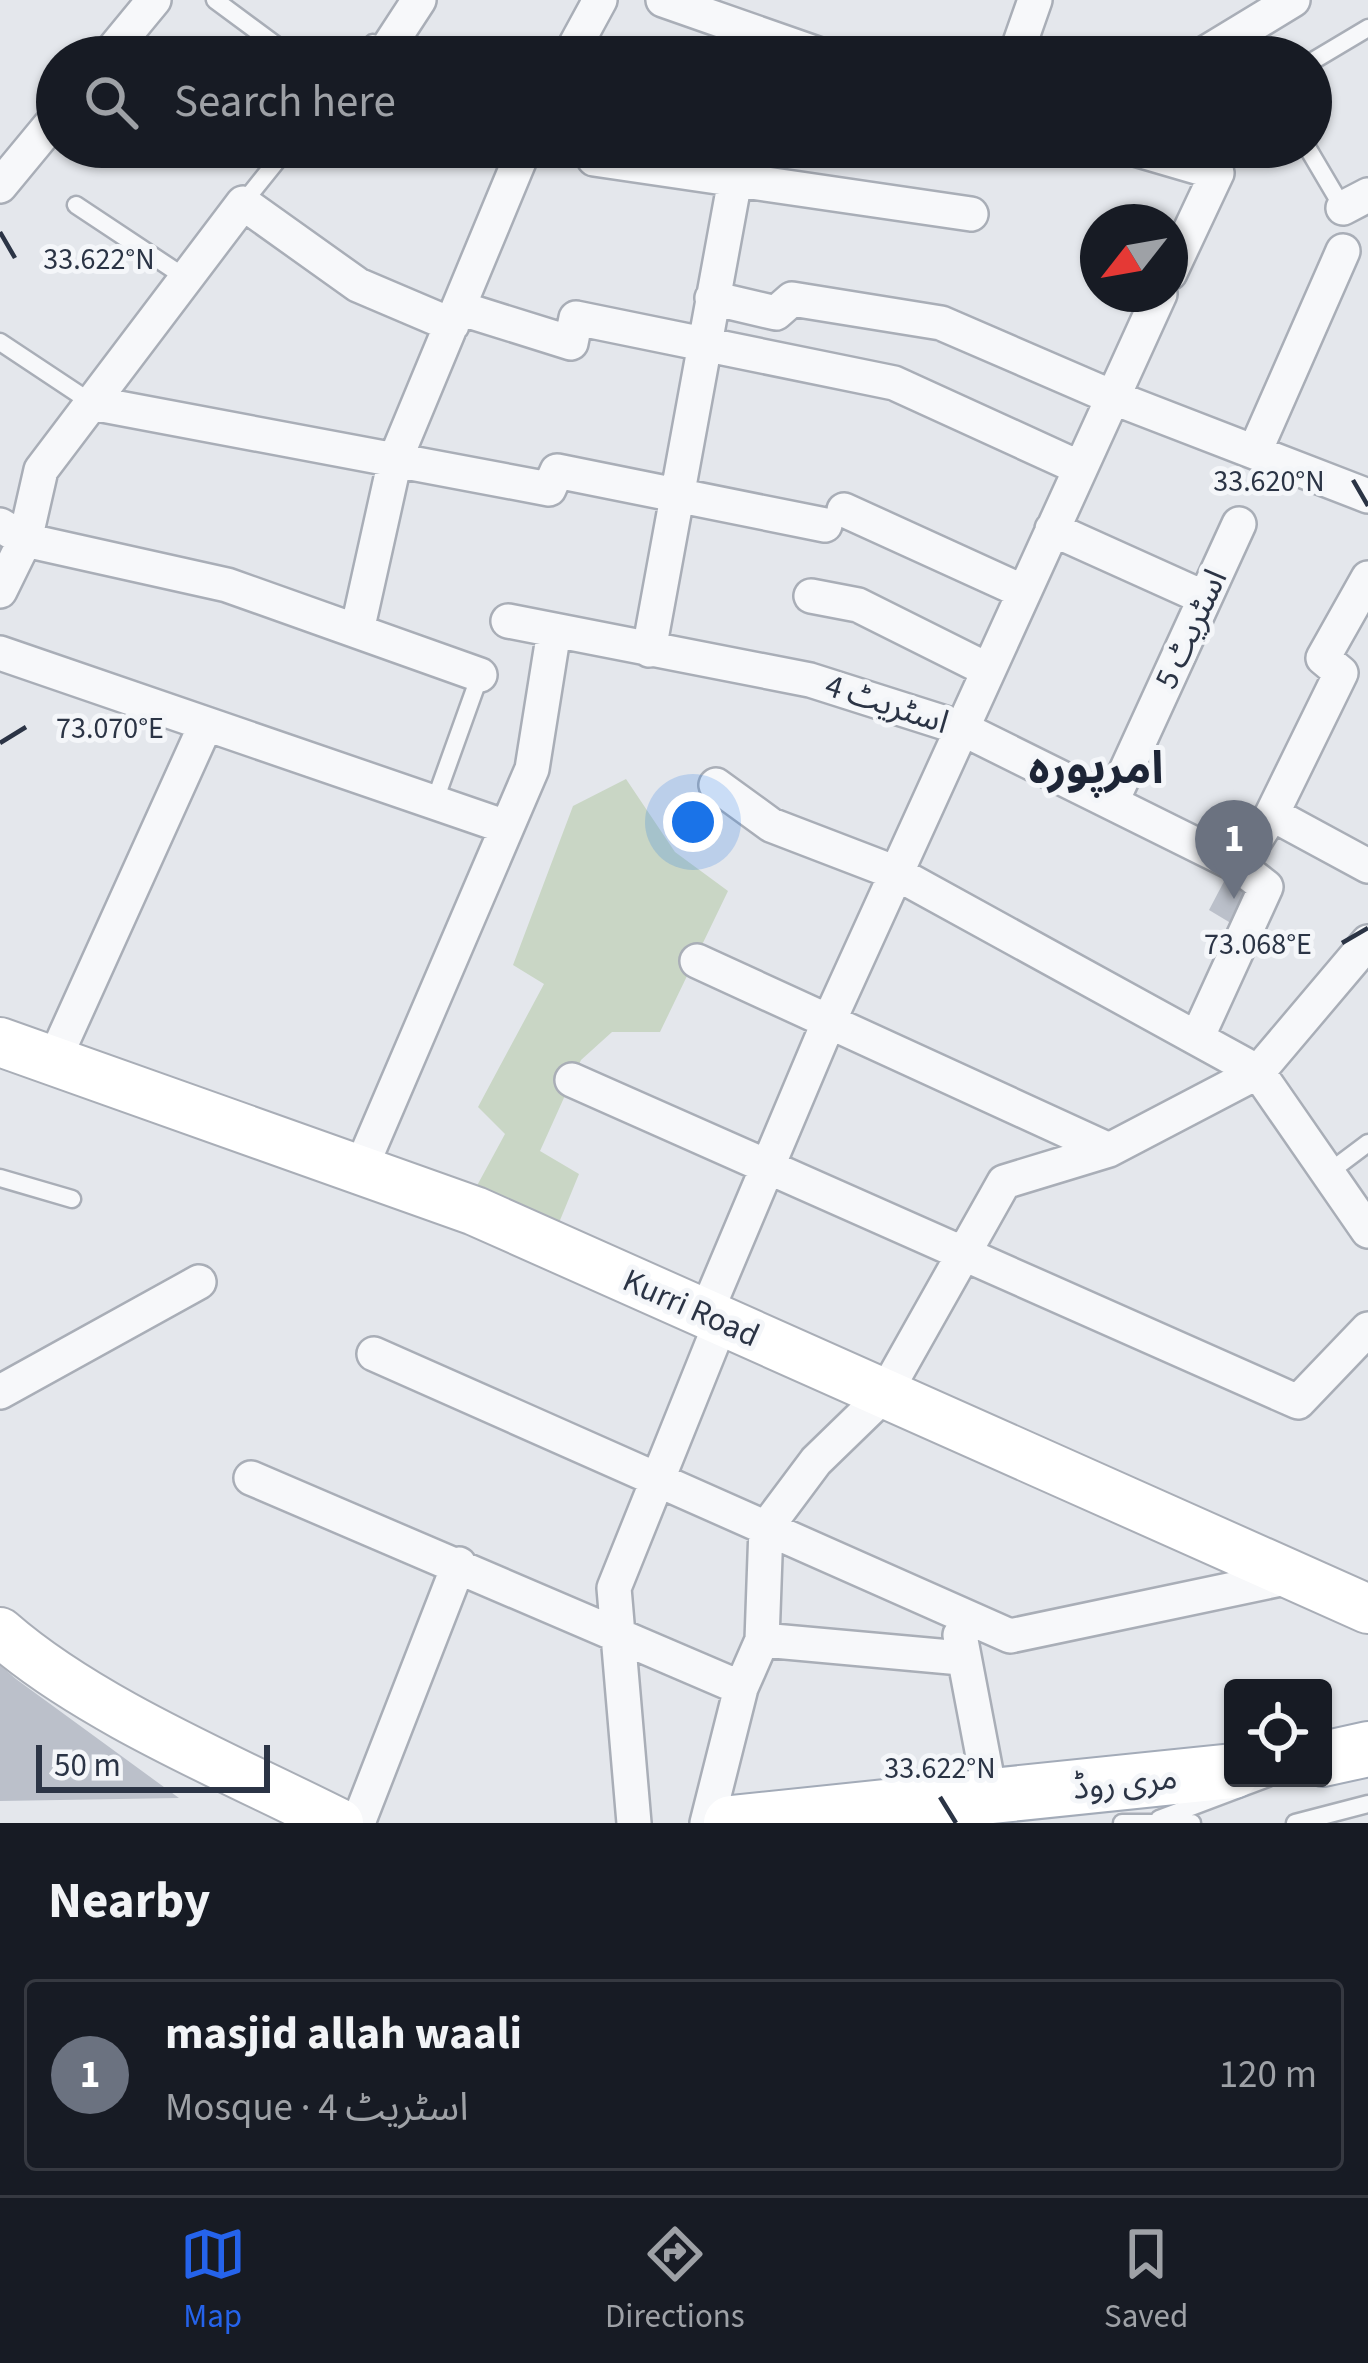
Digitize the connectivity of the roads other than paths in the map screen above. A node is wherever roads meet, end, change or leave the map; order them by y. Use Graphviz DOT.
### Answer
graph roads {
  1 [pos="154,0"];
  2 [pos="215,0"];
  3 [pos="419,0"];
  4 [pos="600,0"];
  5 [pos="663,0"];
  6 [pos="1035,0"];
  7 [pos="1293,0"];
  8 [pos="1368,28"];
  9 [pos="124,36"];
  10 [pos="264,36"];
  11 [pos="385,36"];
  12 [pos="580,36"];
  13 [pos="737,36"];
  14 [pos="1022,36"];
  15 [pos="1233,36"];
  16 [pos="1332,49"];
  17 [pos="36,142"];
  18 [pos="271,168"];
  19 [pos="516,168"];
  20 [pos="737,168"];
  21 [pos="761,168"];
  22 [pos="1202,168"];
  23 [pos="1325,168"];
  24 [pos="0,186"];
  25 [pos="1356,202"];
  26 [pos="243,203"];
  27 [pos="76,205"];
  28 [pos="971,214"];
  29 [pos="1188,235"];
  30 [pos="1343,251"];
  31 [pos="186,278"];
  32 [pos="712,298"];
  33 [pos="1152,312"];
  34 [pos="456,317"];
  35 [pos="0,342"];
  36 [pos="704,343"];
  37 [pos="1112,398"];
  38 [pos="92,403"];
  39 [pos="1255,452"];
  40 [pos="395,460"];
  41 [pos="1080,468"];
  42 [pos="677,494"];
  43 [pos="1368,496"];
  44 [pos="1239,524"];
  45 [pos="1052,530"];
  46 [pos="13,532"];
  47 [pos="1368,578"];
  48 [pos="0,591"];
  49 [pos="1024,592"];
  50 [pos="811,596"];
  51 [pos="1205,598"];
  52 [pos="508,621"];
  53 [pos="357,631"];
  54 [pos="554,631"];
  55 [pos="649,650"];
  56 [pos="0,653"];
  57 [pos="988,670"];
  58 [pos="480,675"];
  59 [pos="206,724"];
  60 [pos="962,728"];
  61 [pos="716,784"];
  62 [pos="1113,800"];
  63 [pos="434,803"];
  64 [pos="1272,814"];
  65 [pos="506,827"];
  66 [pos="1239,866"];
  67 [pos="1368,866"];
  68 [pos="896,873"];
  69 [pos="1368,942"];
  70 [pos="697,961"];
  71 [pos="829,1021"];
  72 [pos="1197,1038"];
  73 [pos="0,1042"];
  74 [pos="54,1060"];
  75 [pos="1258,1072"];
  76 [pos="572,1080"];
  77 [pos="1368,1143"];
  78 [pos="1109,1150"];
  79 [pos="770,1168"];
  80 [pos="360,1170"];
  81 [pos="1328,1173"];
  82 [pos="0,1178"];
  83 [pos="72,1199"];
  84 [pos="1368,1231"];
  85 [pos="963,1255"];
  86 [pos="199,1282"];
  87 [pos="713,1318"];
  88 [pos="1368,1329"];
  89 [pos="374,1354"];
  90 [pos="0,1392"];
  91 [pos="884,1396"];
  92 [pos="251,1478"];
  93 [pos="659,1480"];
  94 [pos="766,1528"];
  95 [pos="459,1564"];
  96 [pos="1295,1576"];
  97 [pos="1368,1609"];
  98 [pos="959,1614"];
  99 [pos="0,1631"];
  100 [pos="618,1634"];
  101 [pos="762,1640"];
  102 [pos="962,1658"];
  103 [pos="741,1688"];
  104 [pos="1368,1748"];
  105 [pos="1332,1756"];
  106 [pos="1224,1772"];
  107 [pos="1244,1787"];
  108 [pos="992,1798"];
  109 [pos="1368,1804"];
  110 [pos="861,1816"];
  111 [pos="1159,1819"];
  112 [pos="339,1823"];
  113 [pos="358,1823"];
  114 [pos="634,1823"];
  115 [pos="707,1823"];
  116 [pos="731,1823"];
  117 [pos="1122,1823"];
  118 [pos="1192,1823"];
  119 [pos="1295,1823"];
  1 -- 9 [label="street"];
  2 -- 10 [label="lane"];
  3 -- 11 [label="street"];
  4 -- 12 [label="street"];
  5 -- 13 [label="street"];
  6 -- 14 [label="street"];
  7 -- 15 [label="street"];
  8 -- 16 [label="lane"];
  17 -- 24 [label="street"];
  18 -- 26 [label="lane"];
  19 -- 34 [label="street"];
  20 -- 32 [label="street"];
  21 -- 28 [label="street"];
  22 -- 29 [label="street"];
  23 -- 25 [label="lane"];
  26 -- 31 [label="street"];
  26 -- 34 [label="street"];
  27 -- 31 [label="lane"];
  30 -- 39 [label="street"];
  31 -- 38 [label="street"];
  32 -- 36 [label="street"];
  32 -- 37 [label="street"];
  33 -- 37 [label="street"];
  34 -- 36 [label="street"];
  34 -- 40 [label="street"];
  35 -- 38 [label="lane"];
  36 -- 41 [label="street"];
  36 -- 42 [label="street"];
  37 -- 39 [label="street"];
  37 -- 41 [label="street"];
  38 -- 40 [label="street"];
  38 -- 46 [label="street"];
  39 -- 43 [label="street"];
  40 -- 42 [label="street"];
  40 -- 53 [label="street"];
  41 -- 45 [label="street"];
  42 -- 49 [label="street"];
  42 -- 55 [label="street"];
  44 -- 51 [label="street, اسٹریٹ 5"];
  45 -- 49 [label="street"];
  45 -- 51 [label="street"];
  46 -- 48 [label="street"];
  46 -- 53 [label="street"];
  47 -- 64 [label="street"];
  49 -- 57 [label="street"];
  50 -- 57 [label="street"];
  51 -- 62 [label="street, اسٹریٹ 5"];
  52 -- 54 [label="street, اسٹریٹ 4"];
  53 -- 58 [label="street"];
  54 -- 55 [label="street, اسٹریٹ 4"];
  54 -- 65 [label="street"];
  55 -- 60 [label="street, اسٹریٹ 4"];
  56 -- 59 [label="street"];
  57 -- 60 [label="street"];
  58 -- 63 [label="lane"];
  59 -- 63 [label="street"];
  59 -- 74 [label="street"];
  60 -- 62 [label="street, اسٹریٹ 4"];
  60 -- 68 [label="street"];
  61 -- 68 [label="street"];
  62 -- 66 [label="street, اسٹریٹ 4"];
  63 -- 65 [label="street"];
  64 -- 66 [label="street"];
  64 -- 67 [label="street"];
  65 -- 80 [label="street"];
  66 -- 72 [label="street"];
  68 -- 71 [label="street"];
  68 -- 72 [label="street"];
  69 -- 75 [label="street"];
  70 -- 71 [label="street"];
  71 -- 78 [label="street"];
  71 -- 79 [label="street"];
  72 -- 75 [label="street"];
  73 -- 74 [label="street, Kurri Road"];
  74 -- 80 [label="street, Kurri Road"];
  75 -- 78 [label="street"];
  75 -- 81 [label="street"];
  76 -- 79 [label="street"];
  77 -- 81 [label="lane"];
  78 -- 85 [label="street"];
  79 -- 85 [label="street"];
  79 -- 87 [label="street"];
  80 -- 87 [label="street, Kurri Road"];
  81 -- 84 [label="street"];
  82 -- 83 [label="lane"];
  85 -- 88 [label="street"];
  85 -- 91 [label="street"];
  86 -- 90 [label="street"];
  87 -- 91 [label="street, Kurri Road"];
  87 -- 93 [label="street"];
  89 -- 93 [label="street"];
  91 -- 94 [label="street"];
  91 -- 96 [label="street, Kurri Road"];
  92 -- 95 [label="street"];
  93 -- 94 [label="street"];
  93 -- 100 [label="street"];
  94 -- 98 [label="street"];
  94 -- 101 [label="street"];
  95 -- 100 [label="street"];
  95 -- 113 [label="street"];
  96 -- 97 [label="street, Kurri Road"];
  96 -- 98 [label="street"];
  98 -- 102 [label="street"];
  99 -- 112 [label="street"];
  100 -- 103 [label="street"];
  100 -- 114 [label="street"];
  101 -- 102 [label="street"];
  101 -- 103 [label="street"];
  102 -- 108 [label="street"];
  103 -- 115 [label="street"];
  104 -- 105 [label="main road"];
  106 -- 108 [label="main road, مری روڈ"];
  107 -- 111 [label="lane"];
  108 -- 110 [label="main road, مری روڈ"];
  109 -- 119 [label="lane"];
  110 -- 116 [label="main road, مری روڈ"];
  111 -- 117 [label="lane"];
  111 -- 118 [label="lane"];
}
